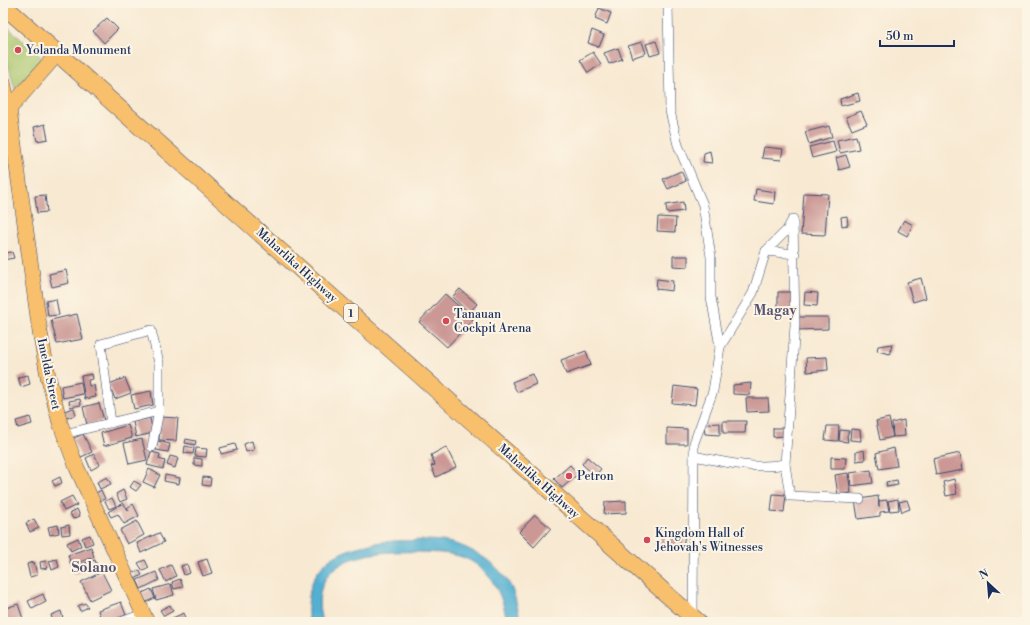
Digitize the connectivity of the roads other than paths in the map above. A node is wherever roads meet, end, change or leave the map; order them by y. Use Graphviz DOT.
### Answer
graph roads {
  1 [pos="668,3"];
  2 [pos="3,5"];
  3 [pos="58,53"];
  4 [pos="3,82"];
  5 [pos="9,109"];
  6 [pos="766,251"];
  7 [pos="795,254"];
  8 [pos="720,347"];
  9 [pos="159,411"];
  10 [pos="111,423"];
  11 [pos="64,434"];
  12 [pos="152,447"];
  13 [pos="694,456"];
  14 [pos="786,464"];
  15 [pos="860,499"];
  16 [pos="145,618"];
  17 [pos="695,620"];
  18 [pos="121,622"];
  1 -- 8 [label="street"];
  2 -- 3 [label="highway, Maharlika Highway / 1"];
  3 -- 5 [label="main road"];
  3 -- 17 [label="highway, Maharlika Highway / 1"];
  4 -- 5 [label="main road, Imelda Street"];
  5 -- 11 [label="main road, Imelda Street"];
  6 -- 7 [label="street"];
  6 -- 7 [label="street"];
  6 -- 8 [label="street"];
  7 -- 14 [label="street"];
  8 -- 13 [label="street"];
  9 -- 10 [label="street"];
  9 -- 10 [label="street"];
  9 -- 12 [label="street"];
  10 -- 11 [label="street"];
  11 -- 16 [label="main road, Imelda Street"];
  13 -- 14 [label="street"];
  13 -- 17 [label="street"];
  14 -- 15 [label="street"];
  16 -- 18 [label="street"];
}
